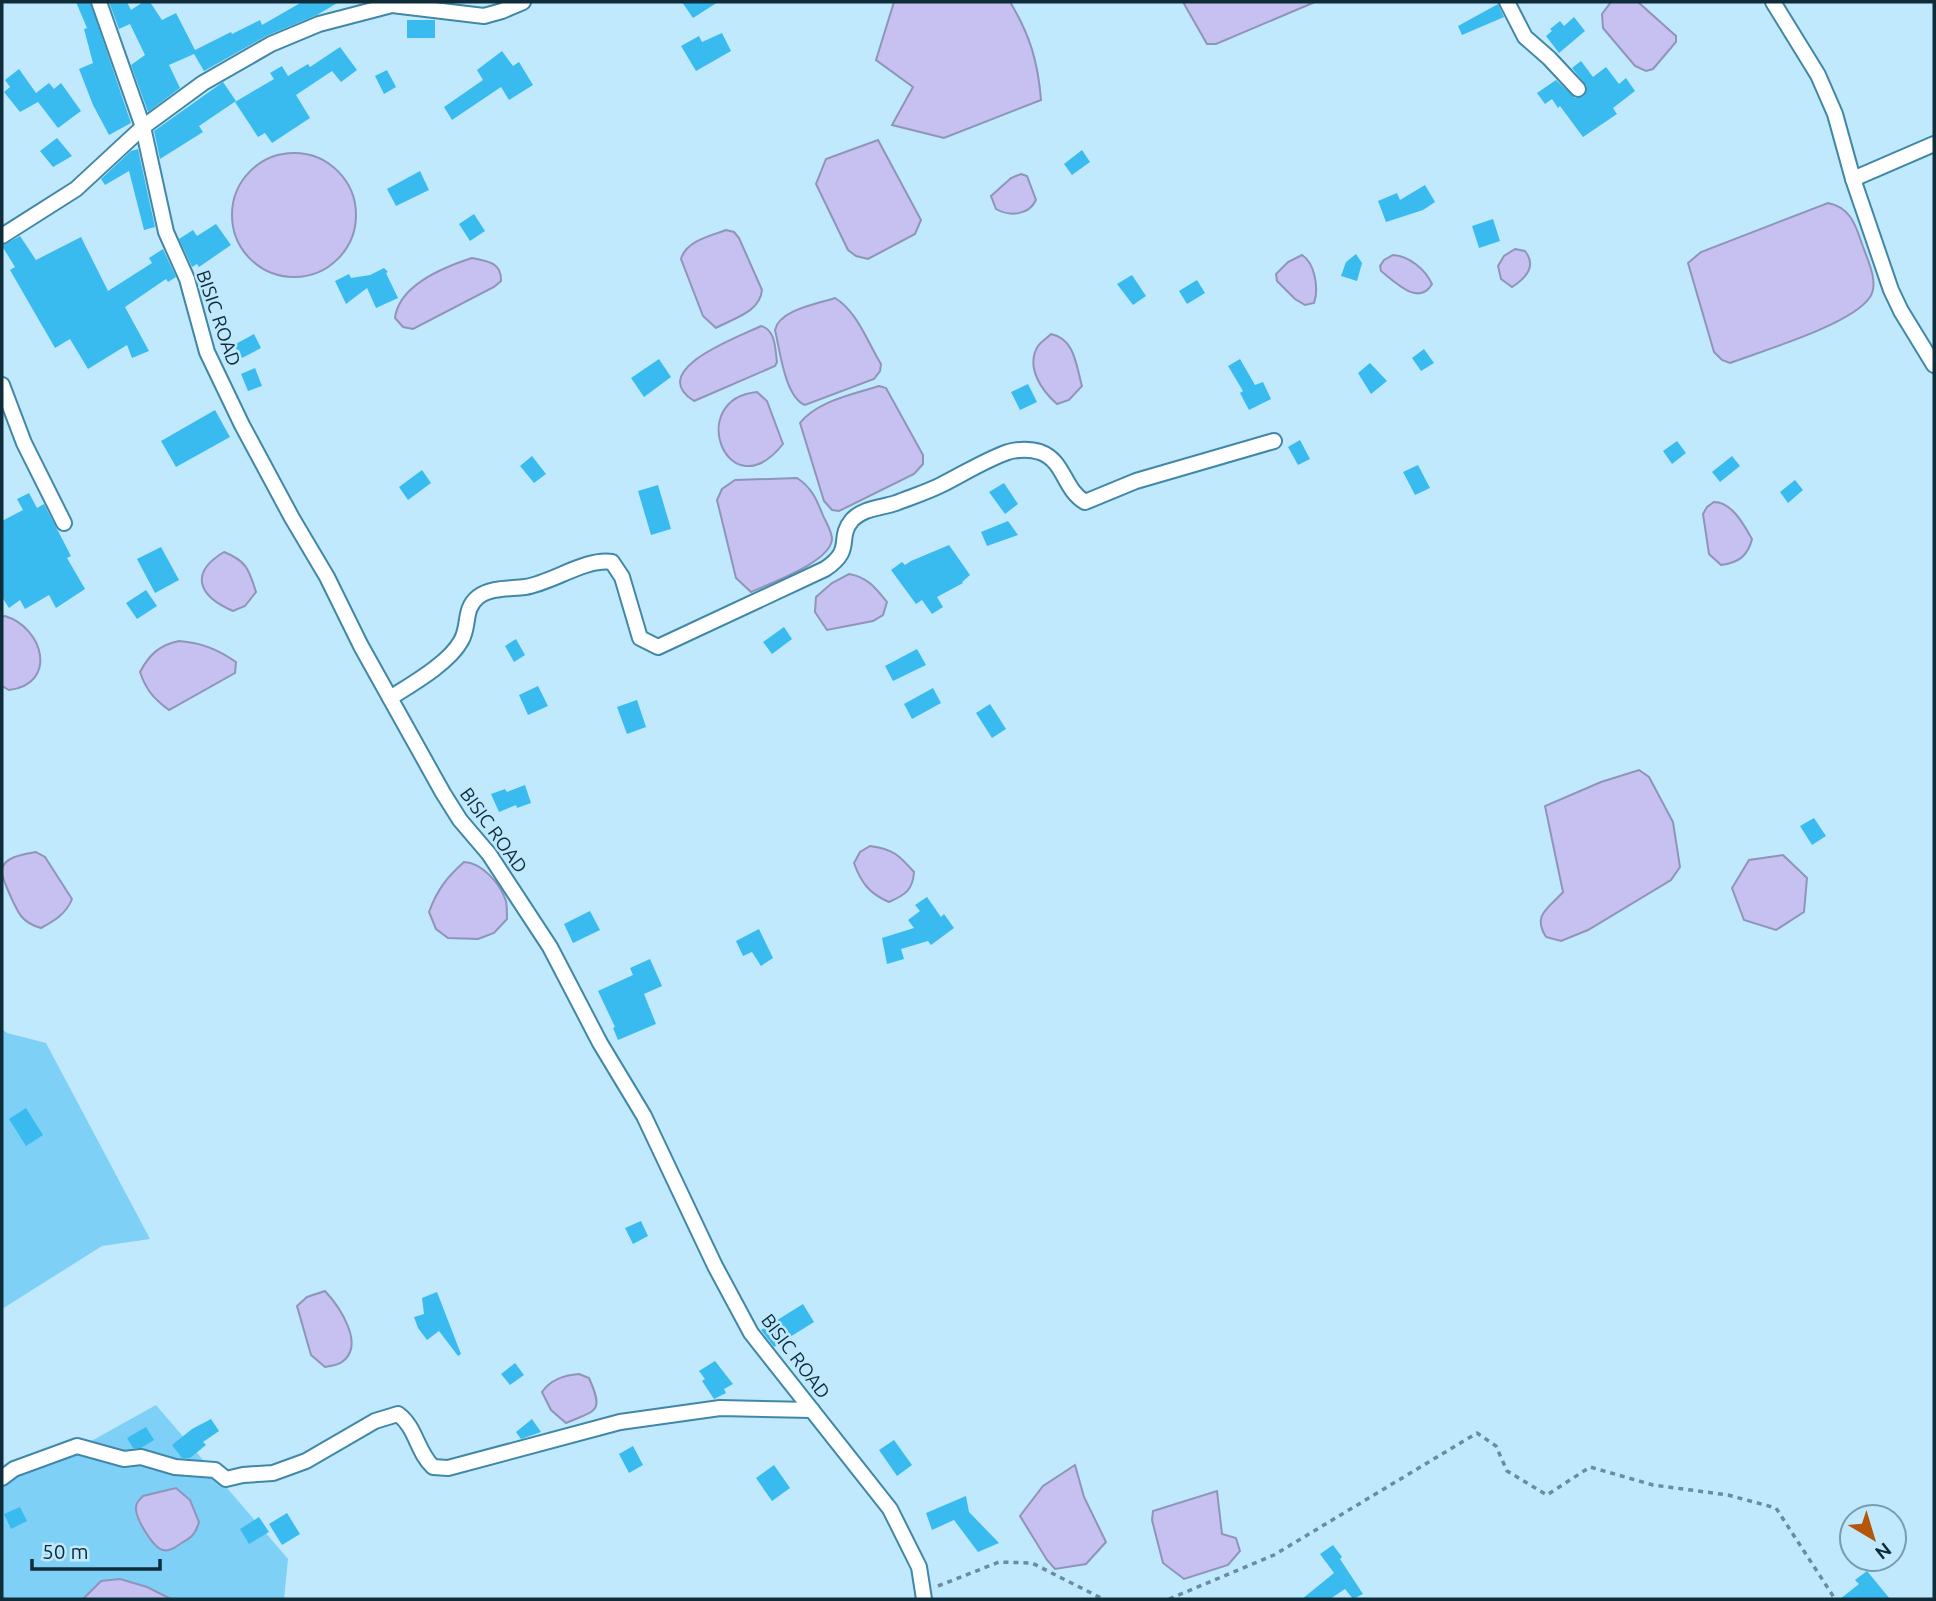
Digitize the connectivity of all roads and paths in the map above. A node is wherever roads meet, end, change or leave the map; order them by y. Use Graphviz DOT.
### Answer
graph roads {
  1 [pos="99,2"];
  2 [pos="523,2"];
  3 [pos="1507,2"];
  4 [pos="1773,2"];
  5 [pos="1578,89"];
  6 [pos="143,127"];
  7 [pos="1934,144"];
  8 [pos="1853,180"];
  9 [pos="2,236"];
  10 [pos="1934,365"];
  11 [pos="2,385"];
  12 [pos="1273,441"];
  13 [pos="64,523"];
  14 [pos="390,698"];
  15 [pos="812,1410"];
  16 [pos="2,1478"];
  17 [pos="923,1595"];
  18 [pos="1102,1599"];
  19 [pos="1169,1599"];
  20 [pos="1835,1599"];
  1 -- 6 [label="street, BISIC ROAD"];
  2 -- 6 [label="street"];
  3 -- 5 [label="street"];
  4 -- 8 [label="street"];
  6 -- 9 [label="street"];
  6 -- 14 [label="street, BISIC ROAD"];
  7 -- 8 [label="street"];
  8 -- 10 [label="street"];
  11 -- 13 [label="street"];
  12 -- 14 [label="street"];
  14 -- 15 [label="street, BISIC ROAD"];
  15 -- 16 [label="street"];
  15 -- 17 [label="street, BISIC ROAD"];
  17 -- 18 [label="path"];
  19 -- 20 [label="path"];
}
